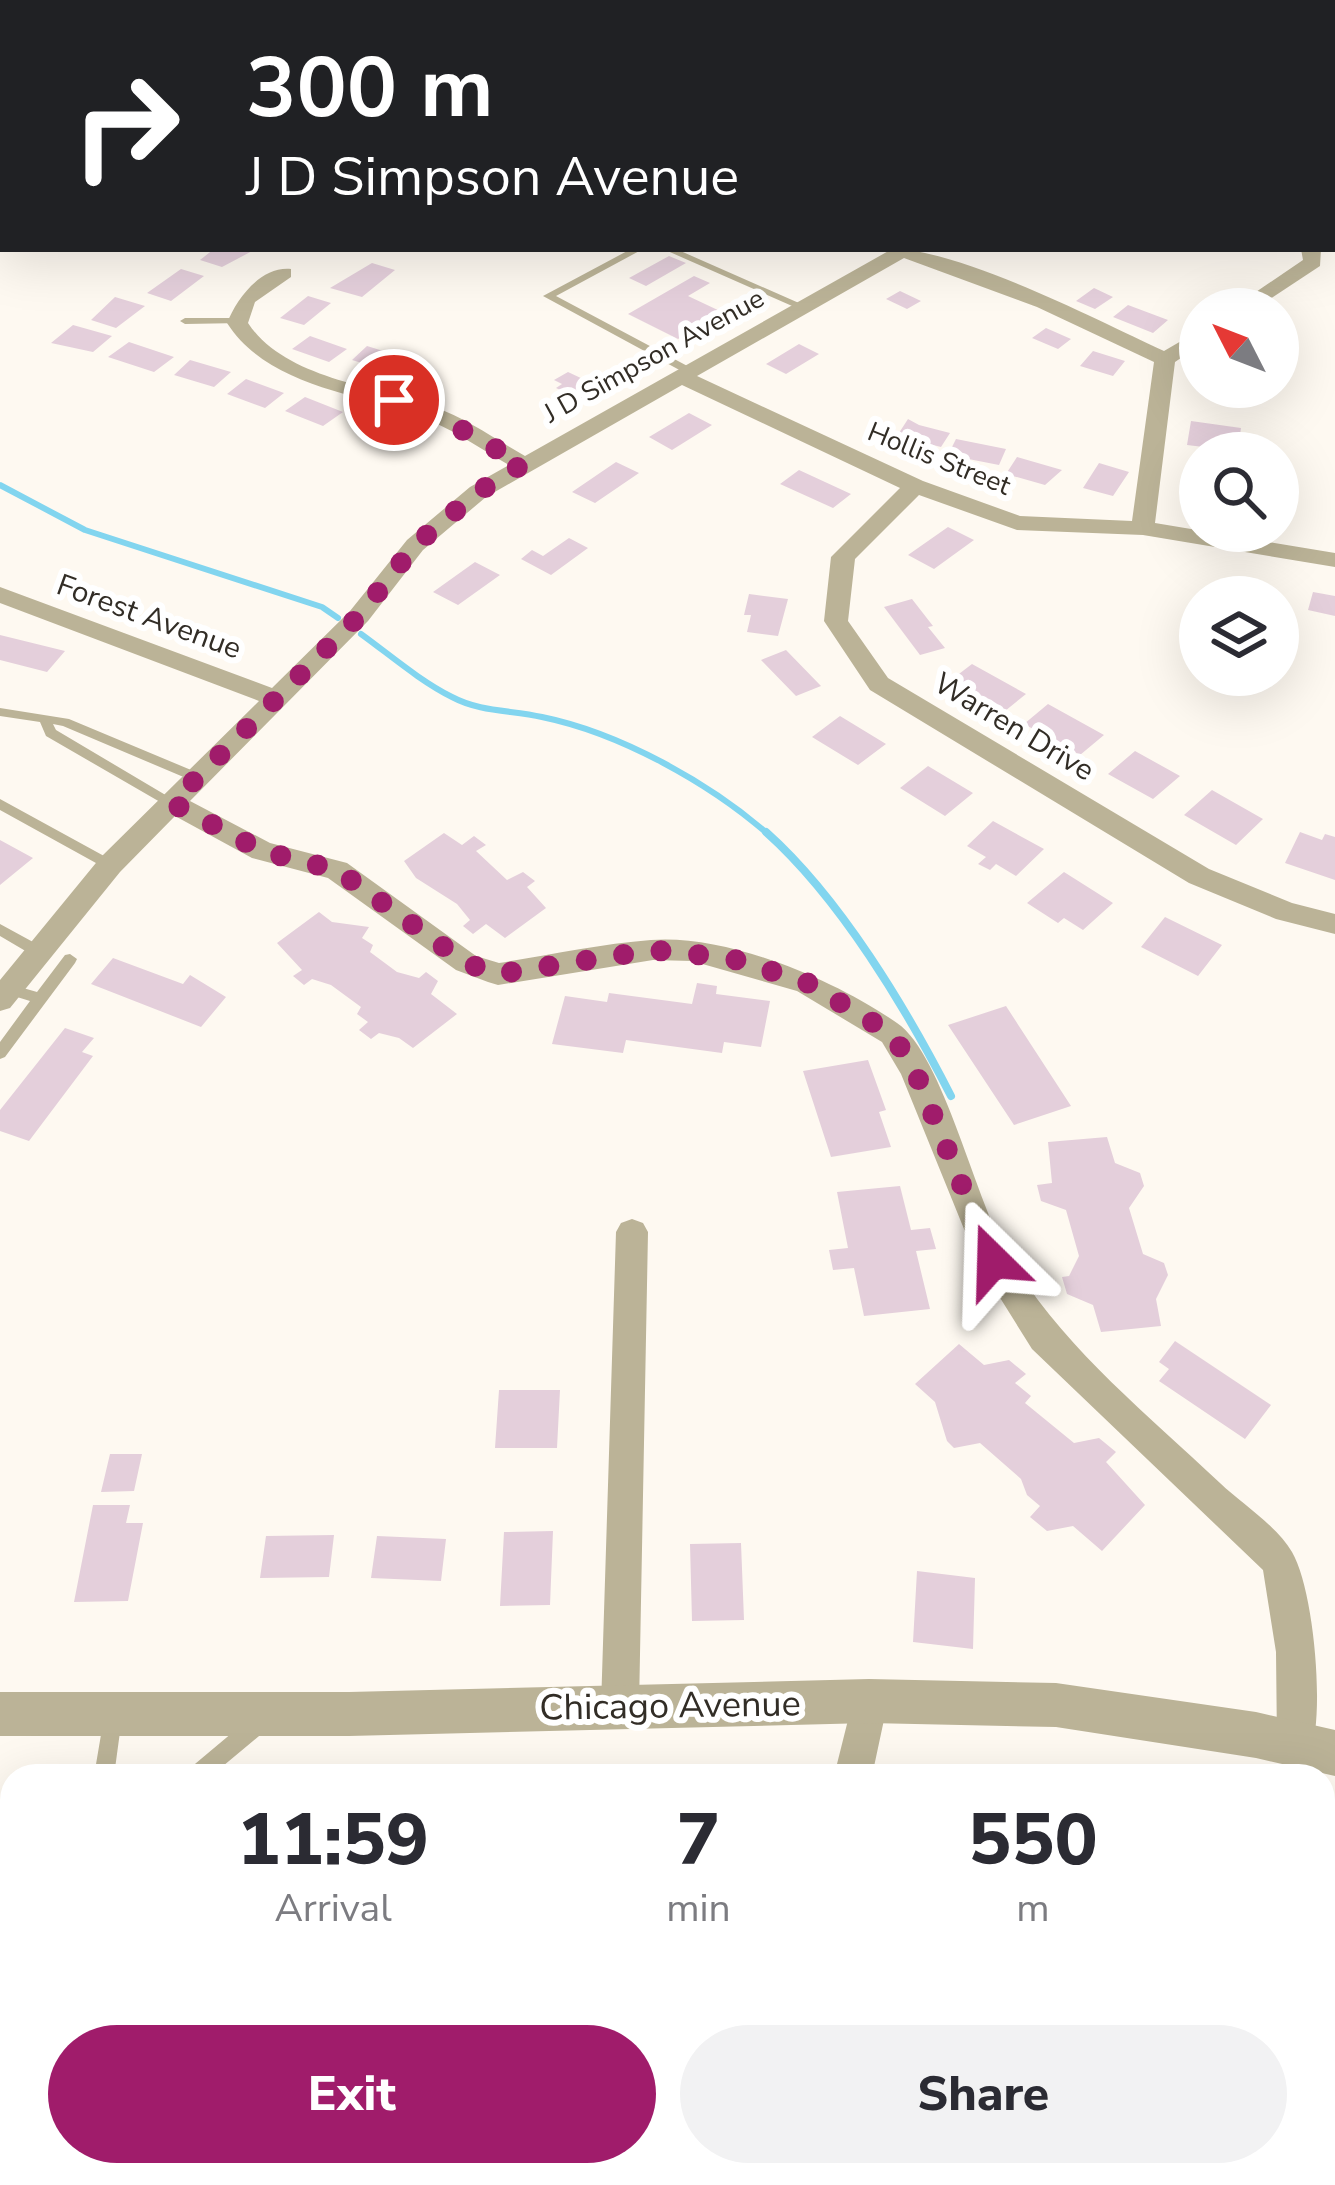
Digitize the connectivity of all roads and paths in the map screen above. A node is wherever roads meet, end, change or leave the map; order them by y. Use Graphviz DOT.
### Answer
graph roads {
  1 [pos="632,252"];
  2 [pos="675,252"];
  3 [pos="900,252"];
  4 [pos="909,252"];
  5 [pos="1312,256"];
  6 [pos="284,273"];
  7 [pos="1269,288"];
  8 [pos="803,307"];
  9 [pos="238,321"];
  10 [pos="185,322"];
  11 [pos="1179,350"];
  12 [pos="1165,359"];
  13 [pos="684,374"];
  14 [pos="523,464"];
  15 [pos="915,486"];
  16 [pos="1143,529"];
  17 [pos="1335,560"];
  18 [pos="0,594"];
  19 [pos="277,699"];
  20 [pos="0,712"];
  21 [pos="46,723"];
  22 [pos="198,778"];
  23 [pos="172,803"];
  24 [pos="0,804"];
  25 [pos="110,865"];
  26 [pos="1335,924"];
  27 [pos="0,929"];
  28 [pos="39,952"];
  29 [pos="70,959"];
  30 [pos="4,995"];
  31 [pos="40,998"];
  32 [pos="0,1053"];
  33 [pos="632,1232"];
  34 [pos="869,1701"];
  35 [pos="620,1707"];
  36 [pos="0,1714"];
  37 [pos="113,1714"];
  38 [pos="267,1714"];
  39 [pos="1315,1749"];
  40 [pos="106,1764"];
  41 [pos="212,1764"];
  42 [pos="856,1764"];
  1 -- 13 [label="lane"];
  2 -- 8 [label="lane"];
  3 -- 8 [label="street, J D Simpson Avenue"];
  4 -- 12 [label="street"];
  5 -- 7 [label="street"];
  6 -- 9 [label="street"];
  8 -- 13 [label="street, J D Simpson Avenue"];
  9 -- 10 [label="lane"];
  9 -- 14 [label="street"];
  11 -- 12 [label="street"];
  12 -- 16 [label="street"];
  13 -- 14 [label="street, J D Simpson Avenue"];
  13 -- 15 [label="street, Hollis Street"];
  14 -- 19 [label="street, J D Simpson Avenue"];
  15 -- 16 [label="street, Hollis Street"];
  15 -- 26 [label="street, Warren Drive"];
  16 -- 17 [label="street, Hollis Street"];
  18 -- 19 [label="street, Forest Avenue"];
  19 -- 22 [label="street, J D Simpson Avenue"];
  20 -- 21 [label="lane"];
  21 -- 22 [label="lane"];
  21 -- 23 [label="lane"];
  22 -- 23 [label="street, J D Simpson Avenue"];
  23 -- 25 [label="street, J D Simpson Avenue"];
  23 -- 39 [label="street"];
  24 -- 25 [label="lane"];
  25 -- 28 [label="street, J D Simpson Avenue"];
  27 -- 28 [label="lane"];
  28 -- 30 [label="street, J D Simpson Avenue"];
  29 -- 31 [label="lane"];
  30 -- 31 [label="lane"];
  31 -- 32 [label="lane"];
  33 -- 35 [label="street"];
  34 -- 35 [label="street, Chicago Avenue"];
  34 -- 39 [label="street, Chicago Avenue"];
  34 -- 42 [label="street"];
  35 -- 38 [label="street, Chicago Avenue"];
  36 -- 37 [label="street, Chicago Avenue"];
  37 -- 38 [label="street, Chicago Avenue"];
  37 -- 40 [label="lane"];
  38 -- 41 [label="lane"];
}
